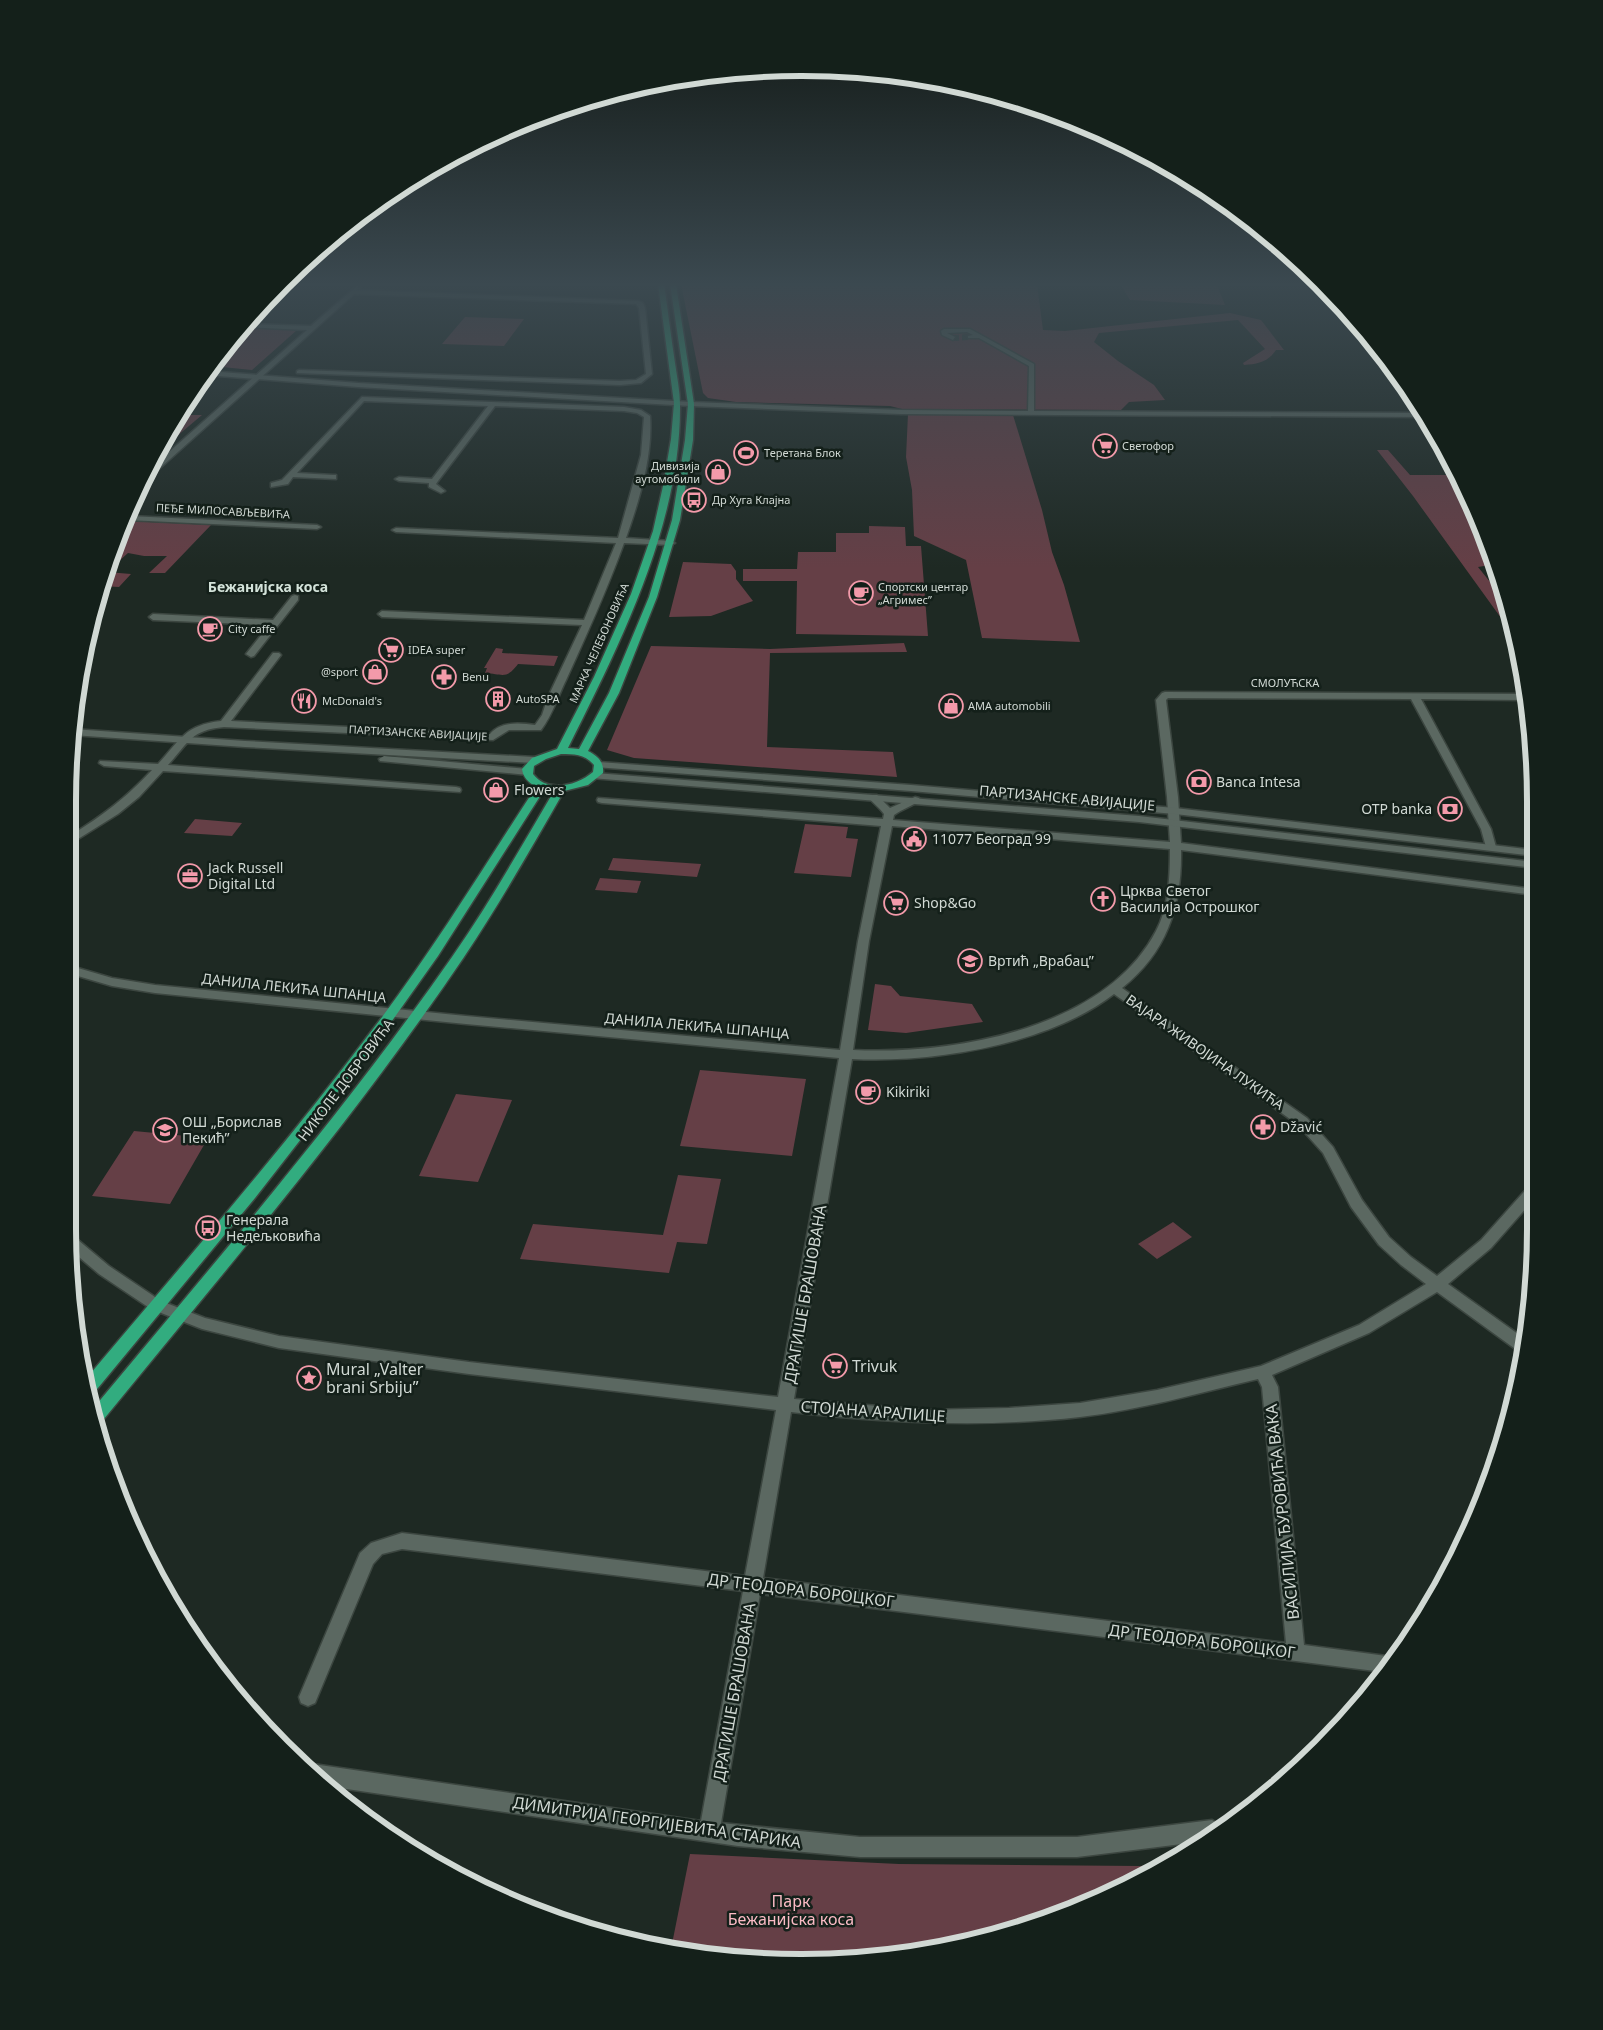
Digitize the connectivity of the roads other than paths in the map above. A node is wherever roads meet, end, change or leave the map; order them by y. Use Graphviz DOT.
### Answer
graph roads {
  1 [pos="254,379"];
  2 [pos="266,379"];
  3 [pos="480,379"];
  4 [pos="487,379"];
  5 [pos="644,379"];
  6 [pos="674,379"];
  7 [pos="687,379"];
  8 [pos="1032,379"];
  9 [pos="476,393"];
  10 [pos="468,403"];
  11 [pos="677,403"];
  12 [pos="492,404"];
  13 [pos="691,404"];
  14 [pos="1031,413"];
  15 [pos="1415,415"];
  16 [pos="160,463"];
  17 [pos="291,475"];
  18 [pos="333,477"];
  19 [pos="399,480"];
  20 [pos="434,481"];
  21 [pos="274,485"];
  22 [pos="441,491"];
  23 [pos="134,518"];
  24 [pos="317,527"];
  25 [pos="396,530"];
  26 [pos="622,541"];
  27 [pos="654,542"];
  28 [pos="671,543"];
  29 [pos="295,598"];
  30 [pos="390,602"];
  31 [pos="153,618"];
  32 [pos="274,623"];
  33 [pos="588,623"];
  34 [pos="582,637"];
  35 [pos="1414,696"];
  36 [pos="1519,697"];
  37 [pos="224,724"];
  38 [pos="80,733"];
  39 [pos="184,740"];
  40 [pos="267,747"];
  41 [pos="561,751"];
  42 [pos="582,753"];
  43 [pos="534,760"];
  44 [pos="104,764"];
  45 [pos="599,765"];
  46 [pos="161,768"];
  47 [pos="528,772"];
  48 [pos="595,776"];
  49 [pos="542,785"];
  50 [pos="562,788"];
  51 [pos="456,790"];
  52 [pos="873,797"];
  53 [pos="602,800"];
  54 [pos="915,800"];
  55 [pos="1175,816"];
  56 [pos="888,819"];
  57 [pos="76,837"];
  58 [pos="1176,846"];
  59 [pos="1491,847"];
  60 [pos="1527,851"];
  61 [pos="1527,864"];
  62 [pos="1527,891"];
  63 [pos="76,972"];
  64 [pos="1114,988"];
  65 [pos="392,1013"];
  66 [pos="418,1016"];
  67 [pos="846,1054"];
  68 [pos="1527,1198"];
  69 [pos="77,1247"];
  70 [pos="1437,1284"];
  71 [pos="156,1305"];
  72 [pos="180,1315"];
  73 [pos="1518,1342"];
  74 [pos="1263,1372"];
  75 [pos="93,1381"];
  76 [pos="785,1405"];
  77 [pos="100,1412"];
  78 [pos="753,1583"];
  79 [pos="1296,1654"];
  80 [pos="1382,1663"];
  81 [pos="308,1697"];
  82 [pos="325,1776"];
  83 [pos="1206,1831"];
  84 [pos="709,1832"];
  1 -- 16 [label="street"];
  2 -- 9 [label="street"];
  3 -- 4 [label="street"];
  4 -- 5 [label="street"];
  4 -- 9 [label="street"];
  6 -- 11 [label="main road, МАРКА ЧЕЛЕБОНОВИЋА"];
  7 -- 13 [label="main road"];
  8 -- 14 [label="street"];
  9 -- 10 [label="street"];
  9 -- 11 [label="street"];
  10 -- 12 [label="street"];
  10 -- 17 [label="street"];
  11 -- 13 [label="street"];
  11 -- 27 [label="main road, МАРКА ЧЕЛЕБОНОВИЋА"];
  12 -- 20 [label="street"];
  12 -- 26 [label="street, МАРКА ЧЕЛЕБОНОВИЋА"];
  13 -- 14 [label="street"];
  13 -- 28 [label="main road"];
  14 -- 15 [label="street"];
  17 -- 18 [label="street"];
  17 -- 21 [label="street"];
  19 -- 20 [label="street"];
  20 -- 22 [label="street"];
  23 -- 24 [label="street, ПЕЂЕ МИЛОСАВЉЕВИЋА"];
  25 -- 26 [label="street"];
  26 -- 27 [label="street"];
  26 -- 33 [label="street, МАРКА ЧЕЛЕБОНОВИЋА"];
  27 -- 28 [label="street"];
  27 -- 41 [label="main road, МАРКА ЧЕЛЕБОНОВИЋА"];
  28 -- 42 [label="main road"];
  29 -- 32 [label="street"];
  30 -- 33 [label="street, МАРКА ЧЕЛЕБОНОВИЋА"];
  31 -- 32 [label="street"];
  32 -- 37 [label="street"];
  33 -- 34 [label="street, МАРКА ЧЕЛЕБОНОВИЋА"];
  34 -- 37 [label="street, ПАРТИЗАНСКЕ АВИЈАЦИЈЕ"];
  35 -- 36 [label="street, СМОЛУЋСКА"];
  35 -- 55 [label="street, СМОЛУЋСКА"];
  35 -- 59 [label="street"];
  37 -- 39 [label="street, ПАРТИЗАНСКЕ АВИЈАЦИЈЕ"];
  38 -- 39 [label="street, ПАРТИЗАНСКЕ АВИЈАЦИЈЕ"];
  39 -- 40 [label="street, ПАРТИЗАНСКЕ АВИЈАЦИЈЕ"];
  39 -- 46 [label="street"];
  40 -- 43 [label="street, ПАРТИЗАНСКЕ АВИЈАЦИЈЕ"];
  40 -- 47 [label="street, ПАРТИЗАНСКЕ АВИЈАЦИЈЕ"];
  41 -- 42 [label="main road"];
  41 -- 43 [label="main road"];
  42 -- 45 [label="main road"];
  43 -- 47 [label="main road"];
  44 -- 46 [label="street"];
  45 -- 48 [label="main road"];
  45 -- 55 [label="street, ПАРТИЗАНСКЕ АВИЈАЦИЈЕ"];
  46 -- 51 [label="street"];
  46 -- 57 [label="street"];
  47 -- 49 [label="main road"];
  48 -- 50 [label="main road"];
  48 -- 52 [label="street, ПАРТИЗАНСКЕ АВИЈАЦИЈЕ"];
  49 -- 50 [label="main road"];
  49 -- 65 [label="main road, НИКОЛЕ ДОБРОВИЋА"];
  50 -- 66 [label="main road, НИКОЛЕ ДОБРОВИЋА"];
  52 -- 54 [label="street, ПАРТИЗАНСКЕ АВИЈАЦИЈЕ"];
  52 -- 56 [label="street"];
  53 -- 56 [label="street"];
  54 -- 55 [label="street, ПАРТИЗАНСКЕ АВИЈАЦИЈЕ"];
  54 -- 56 [label="street"];
  55 -- 58 [label="street, ДАНИЛА ЛЕКИЋА ШПАНЦА"];
  55 -- 59 [label="street, ПАРТИЗАНСКЕ АВИЈАЦИЈЕ"];
  55 -- 61 [label="street, ПАРТИЗАНСКЕ АВИЈАЦИЈЕ"];
  56 -- 58 [label="street"];
  56 -- 67 [label="street, ДРАГИШЕ БРАШОВАНА"];
  58 -- 62 [label="street"];
  58 -- 64 [label="street, ДАНИЛА ЛЕКИЋА ШПАНЦА"];
  59 -- 60 [label="street, ПАРТИЗАНСКЕ АВИЈАЦИЈЕ"];
  63 -- 65 [label="street, ДАНИЛА ЛЕКИЋА ШПАНЦА"];
  64 -- 67 [label="street, ДАНИЛА ЛЕКИЋА ШПАНЦА"];
  64 -- 70 [label="street, ВАЈАРА ЖИВОЈИНА ЛУКИЋА"];
  65 -- 66 [label="street, ДАНИЛА ЛЕКИЋА ШПАНЦА"];
  65 -- 71 [label="main road, НИКОЛЕ ДОБРОВИЋА"];
  66 -- 67 [label="street, ДАНИЛА ЛЕКИЋА ШПАНЦА"];
  66 -- 72 [label="main road, НИКОЛЕ ДОБРОВИЋА"];
  67 -- 76 [label="street, ДРАГИШЕ БРАШОВАНА"];
  68 -- 70 [label="street, СТОЈАНА АРАЛИЦЕ"];
  69 -- 71 [label="street, СТОЈАНА АРАЛИЦЕ"];
  70 -- 73 [label="street, ВАЈАРА ЖИВОЈИНА ЛУКИЋА"];
  70 -- 74 [label="street, СТОЈАНА АРАЛИЦЕ"];
  71 -- 72 [label="street, СТОЈАНА АРАЛИЦЕ"];
  71 -- 75 [label="main road, НИКОЛЕ ДОБРОВИЋА"];
  72 -- 76 [label="street, СТОЈАНА АРАЛИЦЕ"];
  72 -- 77 [label="main road, НИКОЛЕ ДОБРОВИЋА"];
  74 -- 76 [label="street, СТОЈАНА АРАЛИЦЕ"];
  74 -- 79 [label="street, ВАСИЛИЈА ЂУРОВИЋА ВАКА"];
  76 -- 78 [label="street, ДРАГИШЕ БРАШОВАНА"];
  78 -- 79 [label="street, ДР ТЕОДОРА БОРОЦКОГ"];
  78 -- 81 [label="street, ДР ТЕОДОРА БОРОЦКОГ"];
  78 -- 84 [label="street, ДРАГИШЕ БРАШОВАНА"];
  79 -- 80 [label="street, ДР ТЕОДОРА БОРОЦКОГ"];
  82 -- 84 [label="street, ДИМИТРИЈА ГЕОРГИЈЕВИЋА СТАРИКА"];
  83 -- 84 [label="street, ДИМИТРИЈА ГЕОРГИЈЕВИЋА СТАРИКА"];
}
